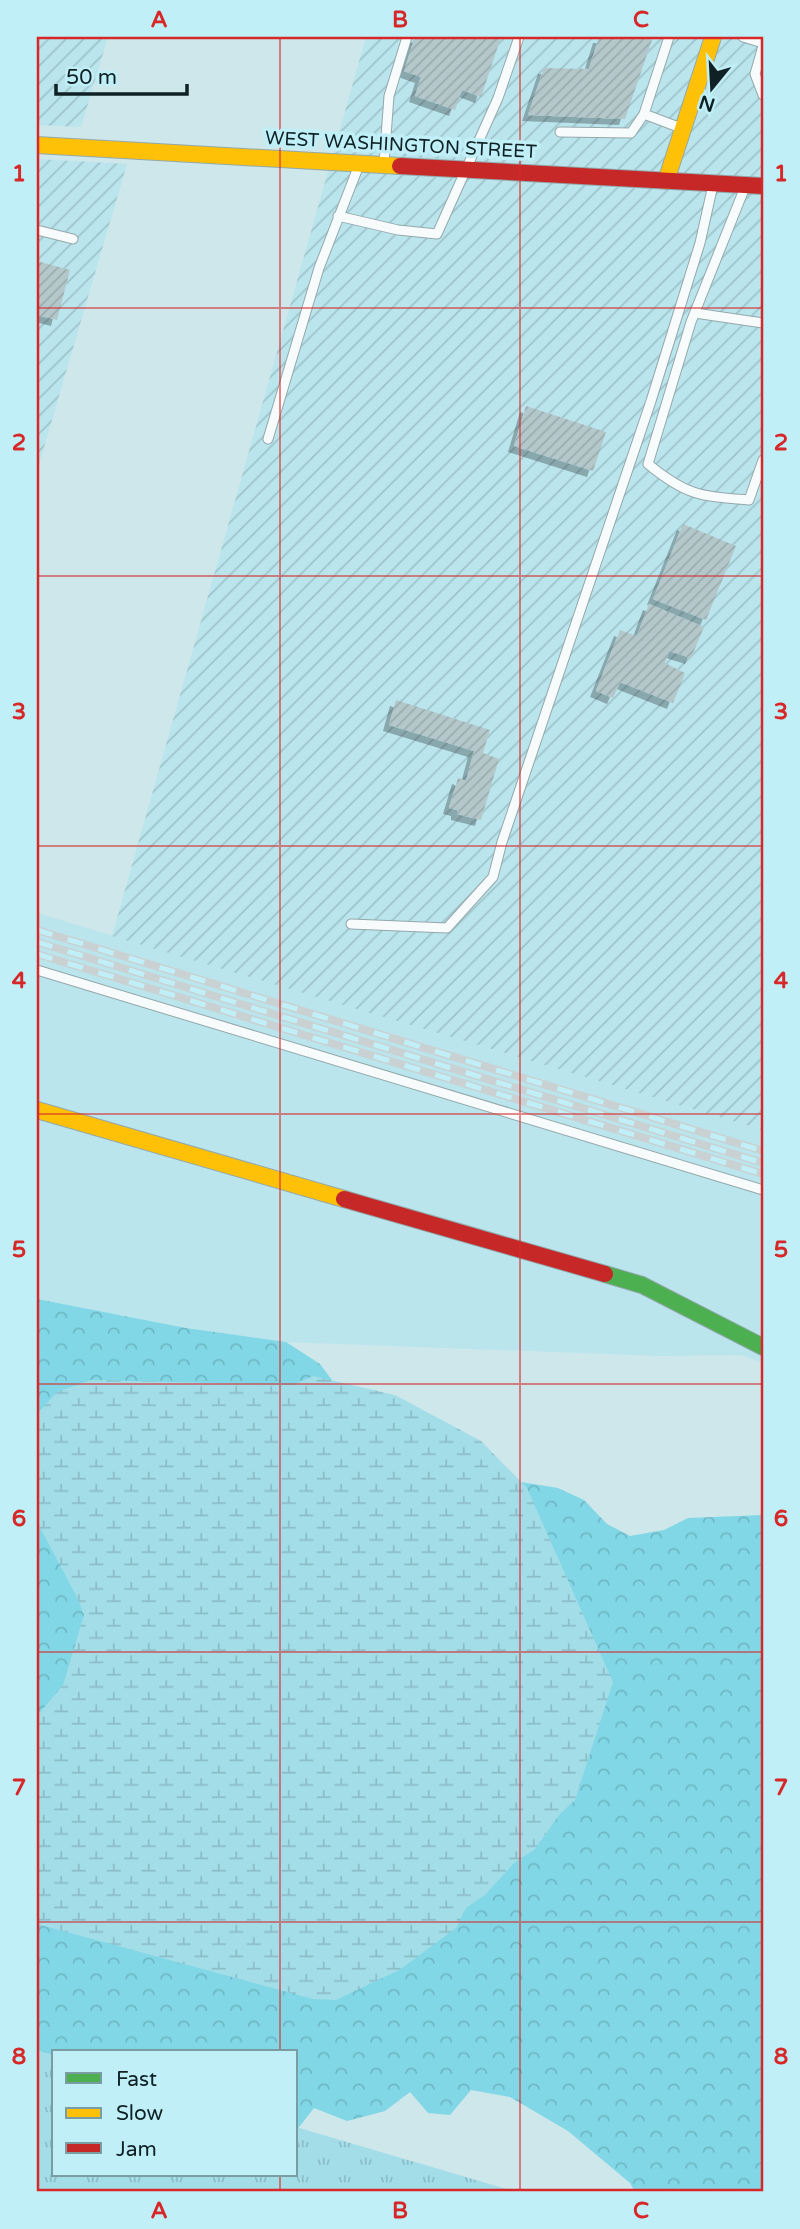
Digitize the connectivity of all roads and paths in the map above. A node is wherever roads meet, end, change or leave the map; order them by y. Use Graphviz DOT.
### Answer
graph roads {
  1 [pos="407,37"];
  2 [pos="519,37"];
  3 [pos="669,37"];
  4 [pos="713,37"];
  5 [pos="743,37"];
  6 [pos="763,44"];
  7 [pos="763,95"];
  8 [pos="645,114"];
  9 [pos="683,129"];
  10 [pos="560,132"];
  11 [pos="37,145"];
  12 [pos="360,163"];
  13 [pos="383,165"];
  14 [pos="466,169"];
  15 [pos="666,181"];
  16 [pos="713,183"];
  17 [pos="745,185"];
  18 [pos="763,186"];
  19 [pos="338,216"];
  20 [pos="37,230"];
  21 [pos="73,239"];
  22 [pos="695,313"];
  23 [pos="763,323"];
  24 [pos="268,439"];
  25 [pos="763,460"];
  26 [pos="351,924"];
  27 [pos="37,970"];
  28 [pos="37,1110"];
  29 [pos="763,1190"];
  30 [pos="763,1347"];
  1 -- 13 [label="lane"];
  2 -- 14 [label="lane"];
  3 -- 8 [label="lane"];
  4 -- 9 [label="street"];
  5 -- 6 [label="lane"];
  6 -- 7 [label="lane"];
  8 -- 9 [label="lane"];
  8 -- 10 [label="lane"];
  9 -- 15 [label="street"];
  11 -- 12 [label="street, WEST WASHINGTON STREET"];
  12 -- 13 [label="street, WEST WASHINGTON STREET"];
  12 -- 19 [label="lane"];
  13 -- 14 [label="street, WEST WASHINGTON STREET"];
  14 -- 15 [label="street, WEST WASHINGTON STREET"];
  14 -- 19 [label="lane"];
  15 -- 16 [label="street, WEST WASHINGTON STREET"];
  16 -- 17 [label="street, WEST WASHINGTON STREET"];
  16 -- 26 [label="lane"];
  17 -- 18 [label="street, WEST WASHINGTON STREET"];
  17 -- 22 [label="lane"];
  19 -- 24 [label="lane"];
  20 -- 21 [label="lane"];
  22 -- 23 [label="lane"];
  22 -- 25 [label="lane"];
  27 -- 29 [label="lane"];
  28 -- 30 [label="street"];
}
